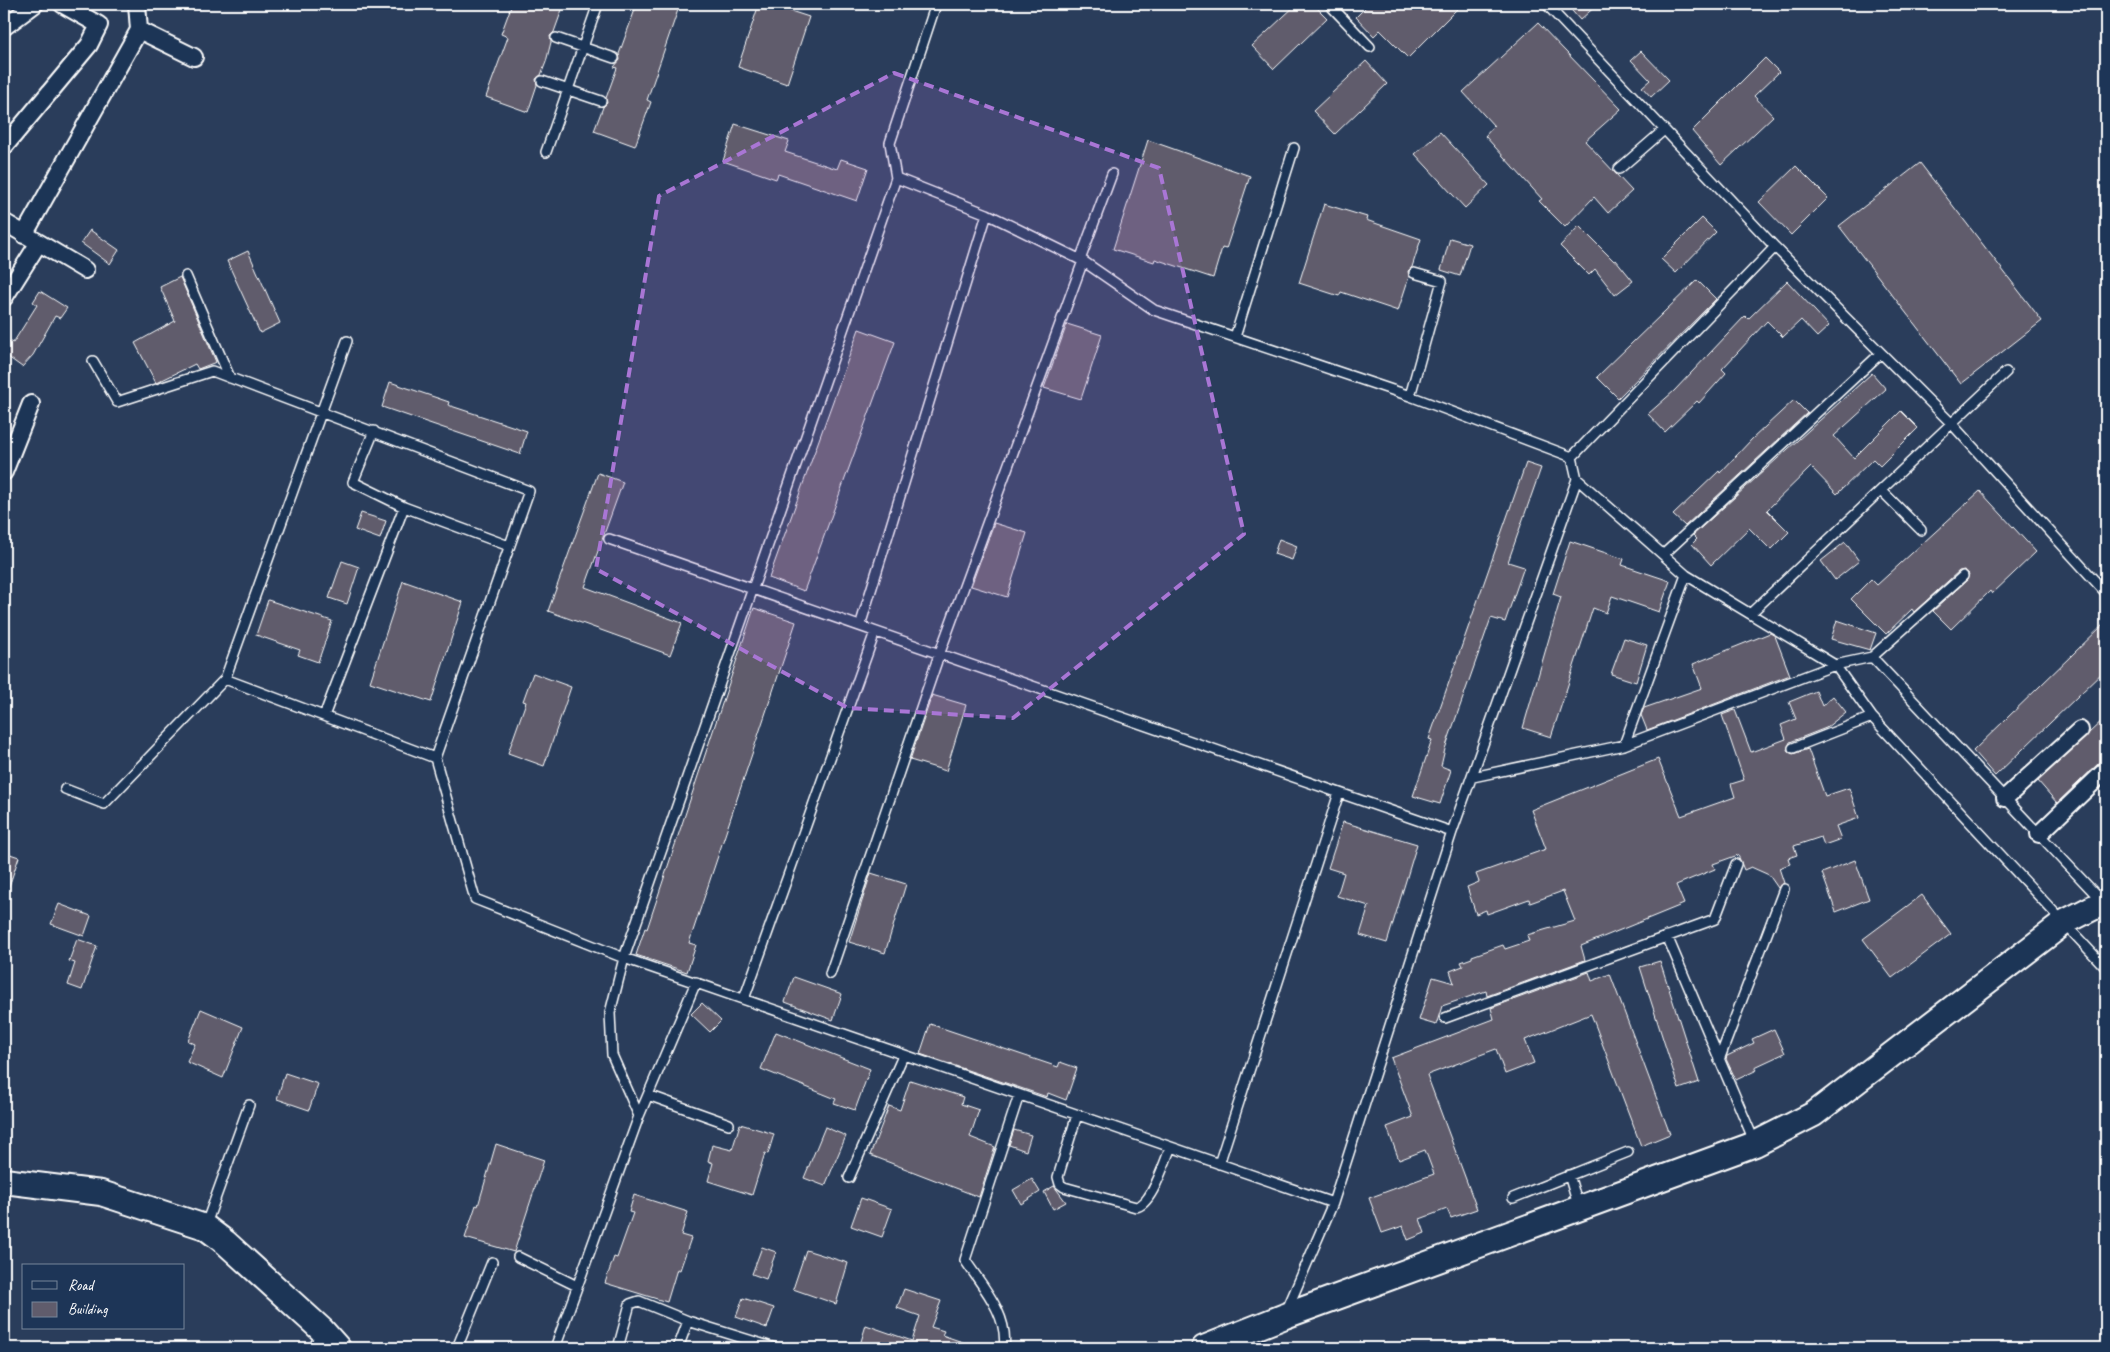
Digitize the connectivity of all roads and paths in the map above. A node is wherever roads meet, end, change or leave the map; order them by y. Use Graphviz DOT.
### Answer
graph roads {
  1 [pos="35,4"];
  2 [pos="62,4"];
  3 [pos="138,4"];
  4 [pos="598,4"];
  5 [pos="936,4"];
  6 [pos="1329,4"];
  7 [pos="1546,4"];
  8 [pos="4,26"];
  9 [pos="138,30"];
  10 [pos="556,38"];
  11 [pos="582,47"];
  12 [pos="1370,47"];
  13 [pos="194,57"];
  14 [pos="614,58"];
  15 [pos="542,81"];
  16 [pos="568,90"];
  17 [pos="601,101"];
  18 [pos="1664,130"];
  19 [pos="4,147"];
  20 [pos="1294,148"];
  21 [pos="546,152"];
  22 [pos="1619,169"];
  23 [pos="1112,174"];
  24 [pos="896,178"];
  25 [pos="987,214"];
  26 [pos="4,222"];
  27 [pos="24,235"];
  28 [pos="38,244"];
  29 [pos="1775,248"];
  30 [pos="1082,261"];
  31 [pos="85,270"];
  32 [pos="1414,273"];
  33 [pos="186,276"];
  34 [pos="4,298"];
  35 [pos="1235,337"];
  36 [pos="347,341"];
  37 [pos="1880,354"];
  38 [pos="93,361"];
  39 [pos="2006,372"];
  40 [pos="230,378"];
  41 [pos="1410,396"];
  42 [pos="31,404"];
  43 [pos="323,411"];
  44 [pos="1952,423"];
  45 [pos="374,431"];
  46 [pos="1572,457"];
  47 [pos="4,472"];
  48 [pos="1577,479"];
  49 [pos="1882,491"];
  50 [pos="404,507"];
  51 [pos="1922,530"];
  52 [pos="609,539"];
  53 [pos="509,546"];
  54 [pos="1664,554"];
  55 [pos="1686,575"];
  56 [pos="1963,576"];
  57 [pos="753,590"];
  58 [pos="2106,593"];
  59 [pos="1751,613"];
  60 [pos="860,626"];
  61 [pos="875,632"];
  62 [pos="939,655"];
  63 [pos="1872,657"];
  64 [pos="1835,665"];
  65 [pos="226,679"];
  66 [pos="324,716"];
  67 [pos="1872,717"];
  68 [pos="2080,730"];
  69 [pos="1624,745"];
  70 [pos="1793,748"];
  71 [pos="435,758"];
  72 [pos="2106,770"];
  73 [pos="1473,777"];
  74 [pos="65,789"];
  75 [pos="1339,793"];
  76 [pos="2005,798"];
  77 [pos="1452,832"];
  78 [pos="2039,834"];
  79 [pos="1736,864"];
  80 [pos="1784,889"];
  81 [pos="2105,902"];
  82 [pos="2066,922"];
  83 [pos="1667,936"];
  84 [pos="624,958"];
  85 [pos="2106,968"];
  86 [pos="830,974"];
  87 [pos="696,982"];
  88 [pos="744,1000"];
  89 [pos="1445,1018"];
  90 [pos="903,1056"];
  91 [pos="1719,1060"];
  92 [pos="648,1095"];
  93 [pos="1018,1095"];
  94 [pos="249,1105"];
  95 [pos="1077,1115"];
  96 [pos="639,1116"];
  97 [pos="729,1124"];
  98 [pos="1755,1144"];
  99 [pos="1171,1147"];
  100 [pos="1628,1152"];
  101 [pos="1219,1164"];
  102 [pos="1569,1175"];
  103 [pos="850,1178"];
  104 [pos="4,1182"];
  105 [pos="1513,1198"];
  106 [pos="1333,1203"];
  107 [pos="1579,1208"];
  108 [pos="204,1227"];
  109 [pos="518,1257"];
  110 [pos="492,1262"];
  111 [pos="577,1286"];
  112 [pos="1284,1316"];
  113 [pos="688,1321"];
  114 [pos="318,1339"];
  115 [pos="338,1348"];
  116 [pos="457,1348"];
  117 [pos="555,1348"];
  118 [pos="618,1348"];
  119 [pos="678,1348"];
  120 [pos="775,1348"];
  121 [pos="1004,1348"];
  122 [pos="1204,1348"];
  1 -- 8 [label="street"];
  2 -- 19 [label="street"];
  3 -- 9 [label="street"];
  4 -- 11 [label="lane"];
  5 -- 24 [label="lane"];
  6 -- 12 [label="lane"];
  7 -- 18 [label="lane"];
  9 -- 13 [label="street"];
  9 -- 27 [label="street"];
  10 -- 11 [label="lane"];
  11 -- 14 [label="lane"];
  11 -- 16 [label="lane"];
  15 -- 16 [label="lane"];
  16 -- 17 [label="lane"];
  16 -- 21 [label="lane"];
  18 -- 22 [label="lane"];
  18 -- 29 [label="lane"];
  20 -- 35 [label="lane"];
  23 -- 30 [label="lane"];
  24 -- 25 [label="lane"];
  24 -- 57 [label="lane"];
  25 -- 30 [label="lane"];
  25 -- 60 [label="lane"];
  26 -- 27 [label="street"];
  27 -- 28 [label="street"];
  28 -- 31 [label="street"];
  28 -- 34 [label="street"];
  29 -- 37 [label="lane"];
  29 -- 46 [label="lane"];
  30 -- 35 [label="lane"];
  30 -- 62 [label="lane"];
  32 -- 41 [label="lane"];
  33 -- 40 [label="lane"];
  35 -- 41 [label="lane"];
  36 -- 43 [label="lane"];
  37 -- 44 [label="lane"];
  37 -- 54 [label="lane"];
  38 -- 40 [label="lane"];
  39 -- 44 [label="lane"];
  40 -- 43 [label="lane"];
  41 -- 46 [label="lane"];
  42 -- 47 [label="street"];
  43 -- 45 [label="lane"];
  43 -- 65 [label="lane"];
  44 -- 49 [label="lane"];
  44 -- 58 [label="lane"];
  45 -- 50 [label="lane"];
  45 -- 53 [label="lane"];
  46 -- 48 [label="lane"];
  48 -- 54 [label="lane"];
  48 -- 73 [label="lane"];
  49 -- 51 [label="lane"];
  49 -- 59 [label="lane"];
  50 -- 53 [label="lane"];
  50 -- 66 [label="lane"];
  52 -- 57 [label="lane"];
  53 -- 71 [label="lane"];
  54 -- 55 [label="lane"];
  55 -- 59 [label="lane"];
  55 -- 69 [label="lane"];
  56 -- 63 [label="lane"];
  57 -- 60 [label="lane"];
  57 -- 84 [label="lane"];
  59 -- 64 [label="lane"];
  60 -- 61 [label="lane"];
  61 -- 62 [label="lane"];
  61 -- 88 [label="lane"];
  62 -- 75 [label="lane"];
  62 -- 86 [label="lane"];
  63 -- 64 [label="lane"];
  63 -- 76 [label="lane"];
  64 -- 67 [label="lane"];
  64 -- 69 [label="lane"];
  65 -- 66 [label="lane"];
  65 -- 74 [label="lane"];
  66 -- 71 [label="lane"];
  67 -- 70 [label="lane"];
  67 -- 82 [label="lane"];
  68 -- 76 [label="street"];
  69 -- 73 [label="lane"];
  71 -- 84 [label="lane"];
  72 -- 78 [label="street"];
  73 -- 77 [label="lane"];
  75 -- 77 [label="lane"];
  75 -- 101 [label="lane"];
  76 -- 78 [label="lane"];
  77 -- 106 [label="lane"];
  78 -- 81 [label="lane"];
  79 -- 83 [label="lane"];
  80 -- 91 [label="lane"];
  81 -- 82 [label="street"];
  82 -- 85 [label="lane"];
  82 -- 98 [label="street"];
  83 -- 89 [label="lane"];
  83 -- 91 [label="lane"];
  84 -- 87 [label="lane"];
  84 -- 96 [label="lane"];
  87 -- 88 [label="lane"];
  87 -- 92 [label="lane"];
  88 -- 90 [label="lane"];
  90 -- 93 [label="lane"];
  90 -- 103 [label="lane"];
  91 -- 98 [label="lane"];
  92 -- 96 [label="lane"];
  92 -- 97 [label="lane"];
  93 -- 95 [label="lane"];
  93 -- 121 [label="lane"];
  94 -- 108 [label="lane"];
  95 -- 99 [label="lane"];
  95 -- 99 [label="lane"];
  96 -- 111 [label="lane"];
  98 -- 107 [label="street"];
  99 -- 101 [label="lane"];
  100 -- 102 [label="lane"];
  101 -- 106 [label="lane"];
  102 -- 105 [label="lane"];
  102 -- 107 [label="lane"];
  104 -- 108 [label="street"];
  106 -- 112 [label="lane"];
  107 -- 112 [label="street"];
  108 -- 114 [label="street"];
  109 -- 111 [label="lane"];
  110 -- 116 [label="lane"];
  111 -- 117 [label="lane"];
  112 -- 122 [label="street"];
  113 -- 118 [label="lane"];
  113 -- 119 [label="lane"];
  113 -- 120 [label="lane"];
  114 -- 115 [label="street"];
}
